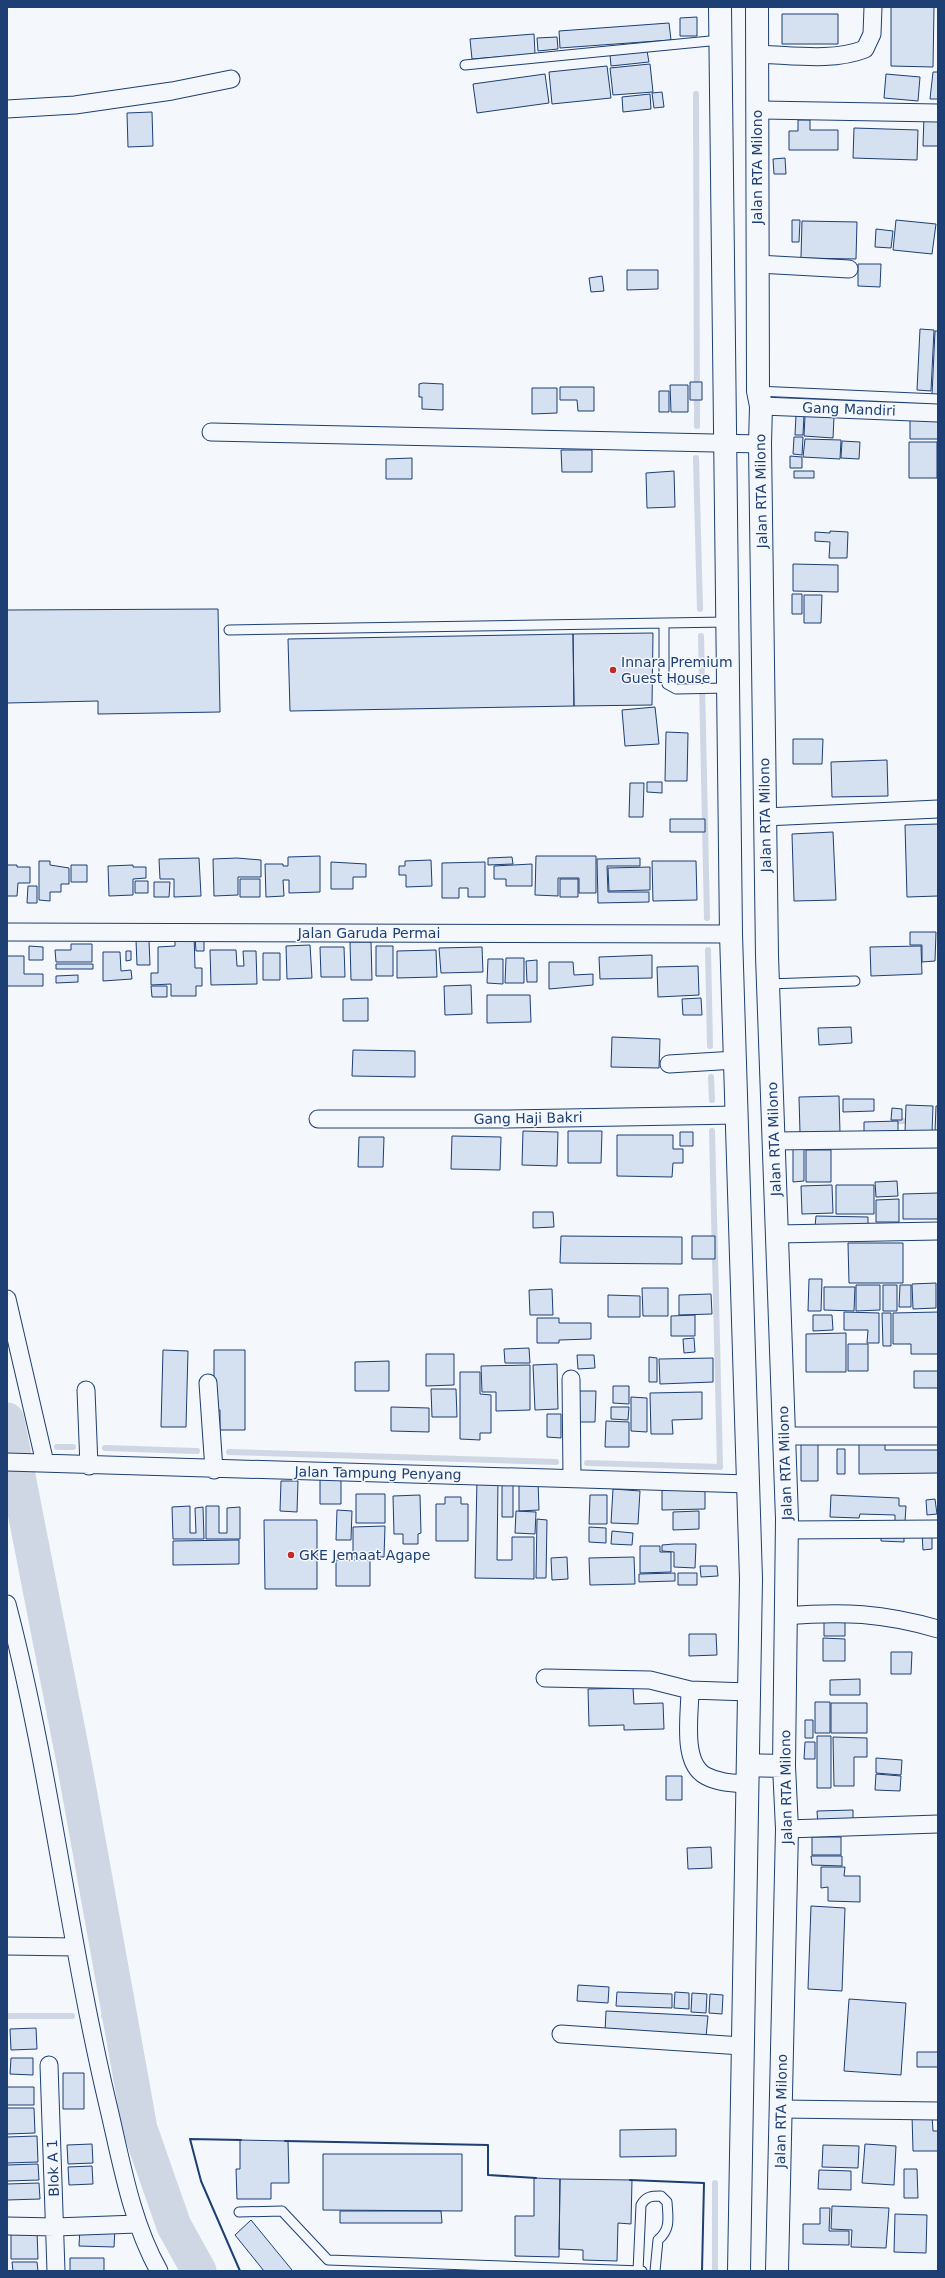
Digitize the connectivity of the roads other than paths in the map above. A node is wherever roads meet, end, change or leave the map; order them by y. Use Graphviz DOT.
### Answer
graph roads {
  1 [pos="720,7"];
  2 [pos="757,7"];
  3 [pos="873,7"];
  4 [pos="720,40"];
  5 [pos="757,54"];
  6 [pos="465,65"];
  7 [pos="231,79"];
  8 [pos="7,109"];
  9 [pos="757,110"];
  10 [pos="938,113"];
  11 [pos="757,264"];
  12 [pos="849,269"];
  13 [pos="760,398"];
  14 [pos="938,399"];
  15 [pos="938,413"];
  16 [pos="211,432"];
  17 [pos="725,443"];
  18 [pos="760,444"];
  19 [pos="727,622"];
  20 [pos="664,624"];
  21 [pos="229,630"];
  22 [pos="728,688"];
  23 [pos="938,809"];
  24 [pos="765,816"];
  25 [pos="7,932"];
  26 [pos="731,934"];
  27 [pos="855,981"];
  28 [pos="768,984"];
  29 [pos="736,1060"];
  30 [pos="669,1064"];
  31 [pos="737,1115"];
  32 [pos="318,1119"];
  33 [pos="938,1139"];
  34 [pos="774,1140"];
  35 [pos="938,1232"];
  36 [pos="777,1234"];
  37 [pos="7,1300"];
  38 [pos="571,1379"];
  39 [pos="208,1383"];
  40 [pos="86,1390"];
  41 [pos="785,1436"];
  42 [pos="938,1436"];
  43 [pos="7,1462"];
  44 [pos="45,1463"];
  45 [pos="90,1466"];
  46 [pos="214,1470"];
  47 [pos="572,1478"];
  48 [pos="749,1484"];
  49 [pos="938,1529"];
  50 [pos="787,1530"];
  51 [pos="7,1604"];
  52 [pos="786,1616"];
  53 [pos="938,1629"];
  54 [pos="545,1678"];
  55 [pos="690,1690"];
  56 [pos="749,1692"];
  57 [pos="784,1766"];
  58 [pos="748,1775"];
  59 [pos="938,1824"];
  60 [pos="787,1829"];
  61 [pos="7,1946"];
  62 [pos="76,1947"];
  63 [pos="561,2034"];
  64 [pos="742,2046"];
  65 [pos="49,2065"];
  66 [pos="782,2109"];
  67 [pos="938,2111"];
  68 [pos="239,2212"];
  69 [pos="137,2224"];
  70 [pos="7,2226"];
  71 [pos="55,2227"];
  72 [pos="56,2271"];
  73 [pos="159,2271"];
  74 [pos="638,2271"];
  75 [pos="642,2271"];
  76 [pos="655,2271"];
  77 [pos="738,2271"];
  78 [pos="777,2271"];
  1 -- 4 [label="highway"];
  2 -- 5 [label="highway, Jalan RTA Milono"];
  3 -- 5 [label="street"];
  4 -- 6 [label="lane"];
  4 -- 17 [label="highway"];
  5 -- 9 [label="highway, Jalan RTA Milono"];
  7 -- 8 [label="street"];
  9 -- 10 [label="street"];
  9 -- 11 [label="highway, Jalan RTA Milono"];
  11 -- 12 [label="street"];
  11 -- 13 [label="highway, Jalan RTA Milono"];
  13 -- 14 [label="lane"];
  13 -- 15 [label="street, Gang Mandiri"];
  13 -- 18 [label="highway, Jalan RTA Milono"];
  16 -- 17 [label="street"];
  17 -- 18 [label="street"];
  17 -- 19 [label="highway"];
  18 -- 24 [label="highway, Jalan RTA Milono"];
  19 -- 20 [label="lane"];
  19 -- 22 [label="highway"];
  20 -- 21 [label="lane"];
  20 -- 22 [label="lane"];
  22 -- 26 [label="highway"];
  23 -- 24 [label="street"];
  24 -- 28 [label="highway, Jalan RTA Milono"];
  25 -- 26 [label="street, Jalan Garuda Permai"];
  26 -- 29 [label="highway"];
  27 -- 28 [label="lane"];
  28 -- 34 [label="highway, Jalan RTA Milono"];
  29 -- 30 [label="street"];
  29 -- 31 [label="highway"];
  31 -- 32 [label="street, Gang Haji Bakri"];
  31 -- 48 [label="highway"];
  33 -- 34 [label="street"];
  34 -- 36 [label="highway, Jalan RTA Milono"];
  35 -- 36 [label="street"];
  36 -- 41 [label="highway, Jalan RTA Milono"];
  37 -- 44 [label="street"];
  38 -- 47 [label="street"];
  39 -- 46 [label="street"];
  40 -- 45 [label="street"];
  41 -- 42 [label="street"];
  41 -- 50 [label="highway, Jalan RTA Milono"];
  43 -- 44 [label="street, Jalan Tampung Penyang"];
  44 -- 45 [label="street, Jalan Tampung Penyang"];
  45 -- 46 [label="street, Jalan Tampung Penyang"];
  46 -- 47 [label="street, Jalan Tampung Penyang"];
  47 -- 48 [label="street, Jalan Tampung Penyang"];
  48 -- 56 [label="highway"];
  49 -- 50 [label="street"];
  50 -- 52 [label="highway, Jalan RTA Milono"];
  51 -- 62 [label="street"];
  52 -- 53 [label="street"];
  52 -- 57 [label="highway, Jalan RTA Milono"];
  54 -- 55 [label="street"];
  55 -- 56 [label="street"];
  55 -- 58 [label="street"];
  56 -- 58 [label="highway"];
  57 -- 58 [label="highway"];
  57 -- 60 [label="highway, Jalan RTA Milono"];
  58 -- 64 [label="highway"];
  59 -- 60 [label="street"];
  60 -- 66 [label="highway, Jalan RTA Milono"];
  61 -- 62 [label="street"];
  62 -- 69 [label="street"];
  63 -- 64 [label="street"];
  64 -- 77 [label="highway"];
  65 -- 71 [label="street, Blok A 1"];
  66 -- 67 [label="street"];
  66 -- 78 [label="highway, Jalan RTA Milono"];
  68 -- 74 [label="lane"];
  69 -- 71 [label="street"];
  69 -- 73 [label="street"];
  70 -- 71 [label="street"];
  71 -- 72 [label="street, Blok A 1"];
  74 -- 75 [label="lane"];
  74 -- 76 [label="lane"];
}
